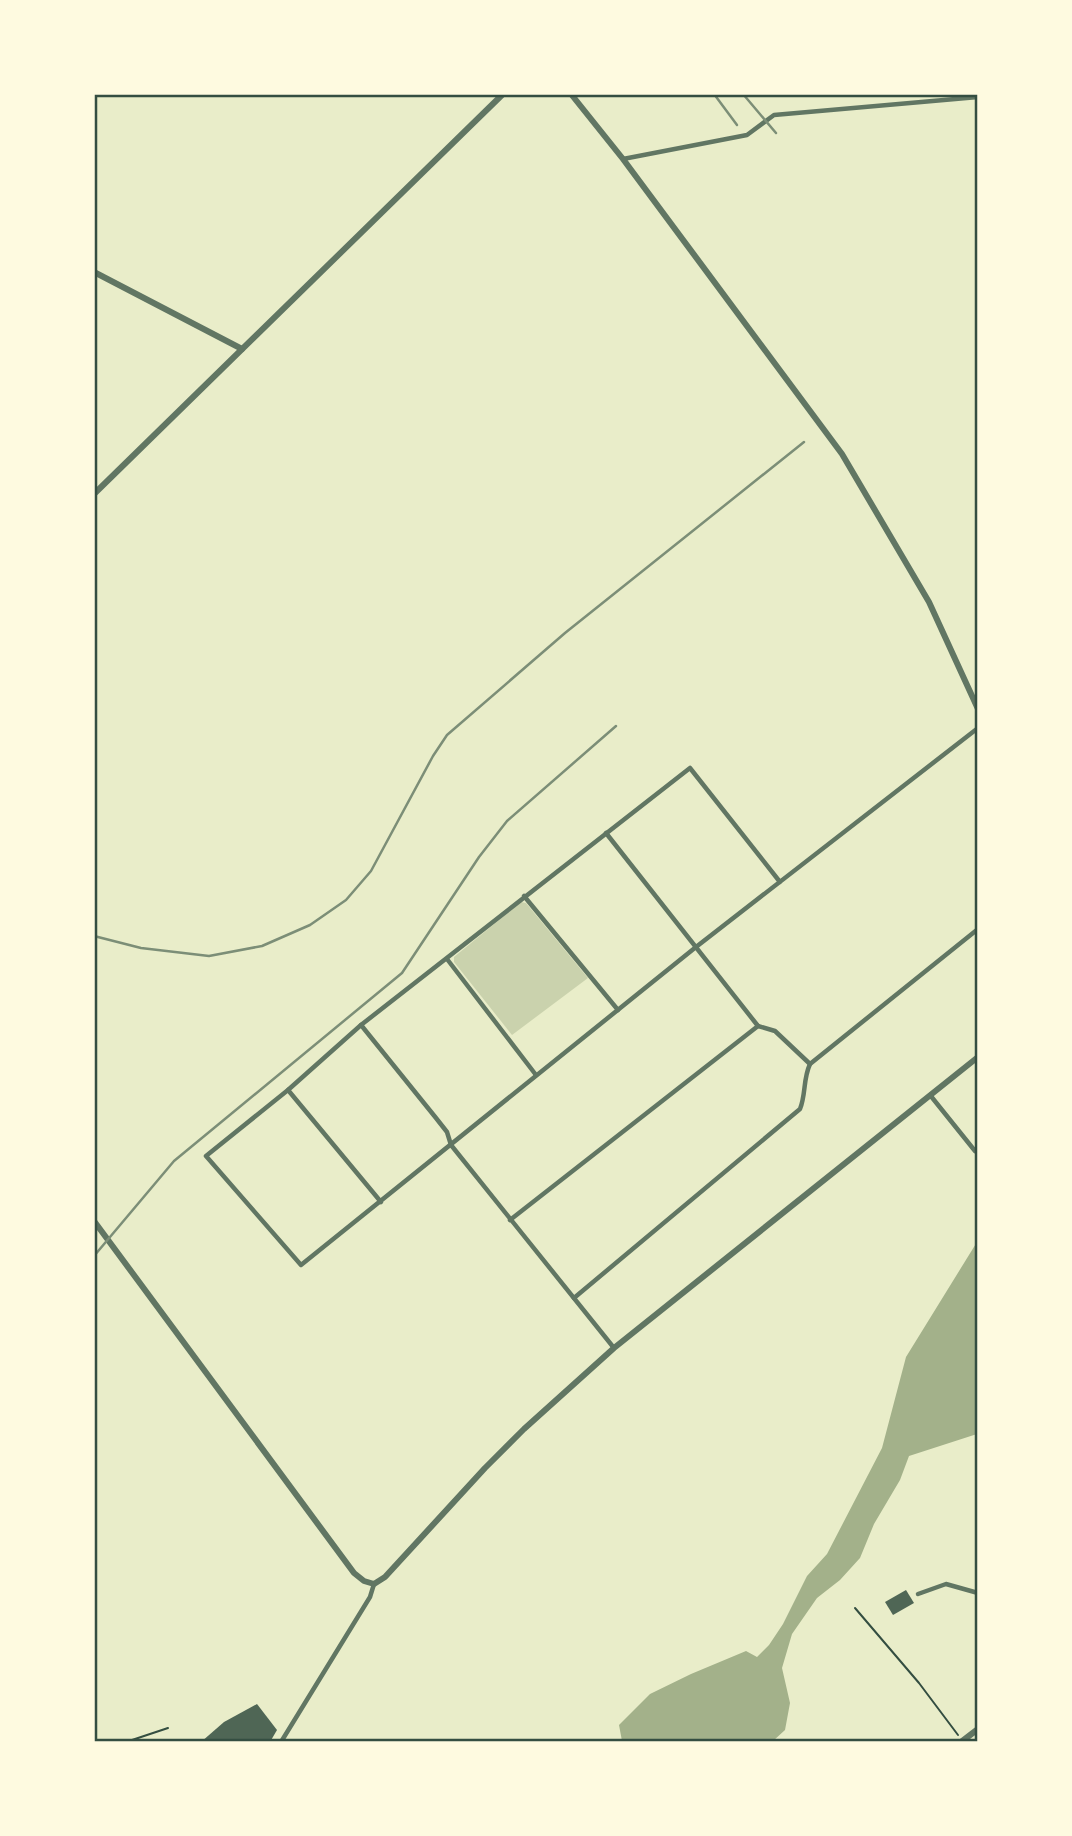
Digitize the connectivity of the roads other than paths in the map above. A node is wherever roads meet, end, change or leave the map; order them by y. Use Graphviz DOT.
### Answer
graph roads {
  1 [pos="503,94"];
  2 [pos="571,94"];
  3 [pos="978,97"];
  4 [pos="623,159"];
  5 [pos="94,272"];
  6 [pos="242,349"];
  7 [pos="94,494"];
  8 [pos="978,709"];
  9 [pos="978,728"];
  10 [pos="606,833"];
  11 [pos="780,882"];
  12 [pos="524,896"];
  13 [pos="978,929"];
  14 [pos="696,947"];
  15 [pos="447,959"];
  16 [pos="618,1010"];
  17 [pos="361,1025"];
  18 [pos="758,1026"];
  19 [pos="978,1056"];
  20 [pos="810,1064"];
  21 [pos="536,1076"];
  22 [pos="288,1090"];
  23 [pos="930,1095"];
  24 [pos="451,1145"];
  25 [pos="975,1151"];
  26 [pos="382,1202"];
  27 [pos="510,1220"];
  28 [pos="94,1221"];
  29 [pos="574,1298"];
  30 [pos="614,1348"];
  31 [pos="374,1584"];
  32 [pos="978,1593"];
  33 [pos="918,1594"];
  34 [pos="978,1729"];
  35 [pos="281,1741"];
  36 [pos="962,1741"];
  1 -- 6 [label="street"];
  2 -- 4 [label="street"];
  3 -- 4 [label="street"];
  4 -- 8 [label="street"];
  5 -- 6 [label="street"];
  6 -- 7 [label="street"];
  9 -- 11 [label="street"];
  10 -- 11 [label="street"];
  10 -- 12 [label="street"];
  10 -- 14 [label="street"];
  11 -- 14 [label="street"];
  12 -- 15 [label="street"];
  12 -- 16 [label="street"];
  13 -- 20 [label="street"];
  14 -- 16 [label="street"];
  14 -- 18 [label="street"];
  15 -- 17 [label="street"];
  15 -- 21 [label="street"];
  16 -- 21 [label="street"];
  17 -- 22 [label="street"];
  17 -- 24 [label="street"];
  18 -- 20 [label="street"];
  18 -- 27 [label="street"];
  19 -- 23 [label="street"];
  20 -- 29 [label="street"];
  21 -- 24 [label="street"];
  22 -- 26 [label="street"];
  22 -- 26 [label="street"];
  23 -- 25 [label="street"];
  23 -- 30 [label="street"];
  24 -- 26 [label="street"];
  24 -- 27 [label="street"];
  27 -- 29 [label="street"];
  28 -- 31 [label="street"];
  29 -- 30 [label="street"];
  30 -- 31 [label="street"];
  31 -- 35 [label="street"];
  32 -- 33 [label="street"];
  34 -- 36 [label="street"];
}
